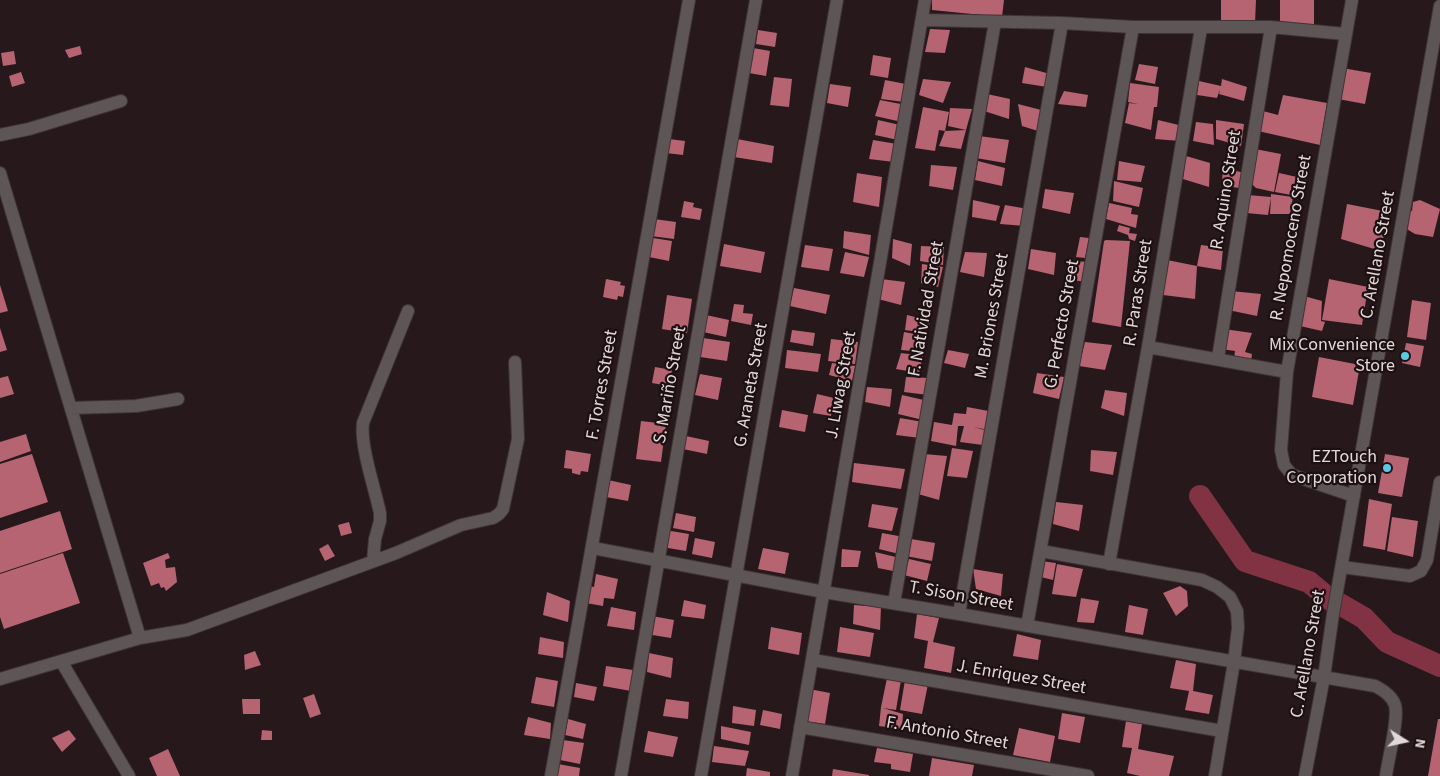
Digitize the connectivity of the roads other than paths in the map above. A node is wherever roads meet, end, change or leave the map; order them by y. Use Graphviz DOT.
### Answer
graph roads {
  1 [pos="688,0"];
  2 [pos="756,0"];
  3 [pos="837,0"];
  4 [pos="925,0"];
  5 [pos="1352,0"];
  6 [pos="1440,6"];
  7 [pos="923,20"];
  8 [pos="995,22"];
  9 [pos="1062,23"];
  10 [pos="1271,27"];
  11 [pos="1133,28"];
  12 [pos="1201,28"];
  13 [pos="1345,34"];
  14 [pos="121,102"];
  15 [pos="0,135"];
  16 [pos="0,173"];
  17 [pos="408,311"];
  18 [pos="1148,347"];
  19 [pos="1218,358"];
  20 [pos="515,362"];
  21 [pos="1287,372"];
  22 [pos="178,399"];
  23 [pos="71,408"];
  24 [pos="1440,482"];
  25 [pos="1354,496"];
  26 [pos="592,548"];
  27 [pos="1041,552"];
  28 [pos="373,561"];
  29 [pos="659,561"];
  30 [pos="1109,564"];
  31 [pos="1342,567"];
  32 [pos="736,576"];
  33 [pos="824,592"];
  34 [pos="894,603"];
  35 [pos="959,614"];
  36 [pos="1028,626"];
  37 [pos="140,638"];
  38 [pos="813,660"];
  39 [pos="61,661"];
  40 [pos="1234,662"];
  41 [pos="1324,677"];
  42 [pos="0,679"];
  43 [pos="800,727"];
  44 [pos="1222,731"];
  45 [pos="129,776"];
  46 [pos="551,776"];
  47 [pos="621,776"];
  48 [pos="701,776"];
  49 [pos="792,776"];
  50 [pos="1088,776"];
  51 [pos="1215,776"];
  52 [pos="1305,776"];
  53 [pos="1386,776"];
  1 -- 26 [label="street, F. Torres Street"];
  2 -- 29 [label="street, S. Mariño Street"];
  3 -- 32 [label="street, G. Araneta Street"];
  4 -- 7 [label="street, J. Liwag Street"];
  5 -- 13 [label="street, R. Nepomoceno Street"];
  6 -- 25 [label="street, C. Arellano Street"];
  7 -- 8 [label="street"];
  7 -- 33 [label="street, J. Liwag Street"];
  8 -- 9 [label="street"];
  8 -- 34 [label="street, F. Natividad Street"];
  9 -- 11 [label="street"];
  9 -- 35 [label="street, M. Briones Street"];
  10 -- 12 [label="street"];
  10 -- 13 [label="street"];
  10 -- 19 [label="street, R. Aquino Street"];
  11 -- 12 [label="street"];
  11 -- 27 [label="street, G. Perfecto Street"];
  12 -- 18 [label="street, R. Paras Street"];
  13 -- 21 [label="street, R. Nepomoceno Street"];
  14 -- 15 [label="street"];
  16 -- 23 [label="street"];
  17 -- 28 [label="street"];
  18 -- 19 [label="street"];
  18 -- 30 [label="street, R. Paras Street"];
  19 -- 21 [label="street"];
  20 -- 28 [label="street"];
  21 -- 25 [label="street, R. Nepomoceno Street"];
  22 -- 23 [label="street"];
  23 -- 37 [label="street"];
  24 -- 31 [label="street"];
  25 -- 31 [label="street, C. Arellano Street"];
  26 -- 29 [label="street, T. Sison Street"];
  26 -- 46 [label="street, F. Torres Street"];
  27 -- 30 [label="street"];
  27 -- 36 [label="street, G. Perfecto Street"];
  28 -- 37 [label="street"];
  29 -- 32 [label="street, T. Sison Street"];
  29 -- 47 [label="street, S. Mariño Street"];
  30 -- 40 [label="street"];
  31 -- 41 [label="street, C. Arellano Street"];
  32 -- 33 [label="street, T. Sison Street"];
  32 -- 48 [label="street, G. Araneta Street"];
  33 -- 34 [label="street, T. Sison Street"];
  33 -- 38 [label="street, J. Liwag Street"];
  34 -- 35 [label="street, T. Sison Street"];
  35 -- 36 [label="street, T. Sison Street"];
  36 -- 40 [label="street, T. Sison Street"];
  37 -- 39 [label="street"];
  38 -- 43 [label="street, J. Liwag Street"];
  38 -- 44 [label="street, J. Enriquez Street"];
  39 -- 42 [label="street"];
  39 -- 45 [label="street"];
  40 -- 41 [label="street, T. Sison Street"];
  40 -- 44 [label="street"];
  41 -- 52 [label="street, C. Arellano Street"];
  41 -- 53 [label="street, T. Sison Street"];
  43 -- 49 [label="street, J. Liwag Street"];
  43 -- 50 [label="street, F. Antonio Street"];
  44 -- 51 [label="street"];
}
